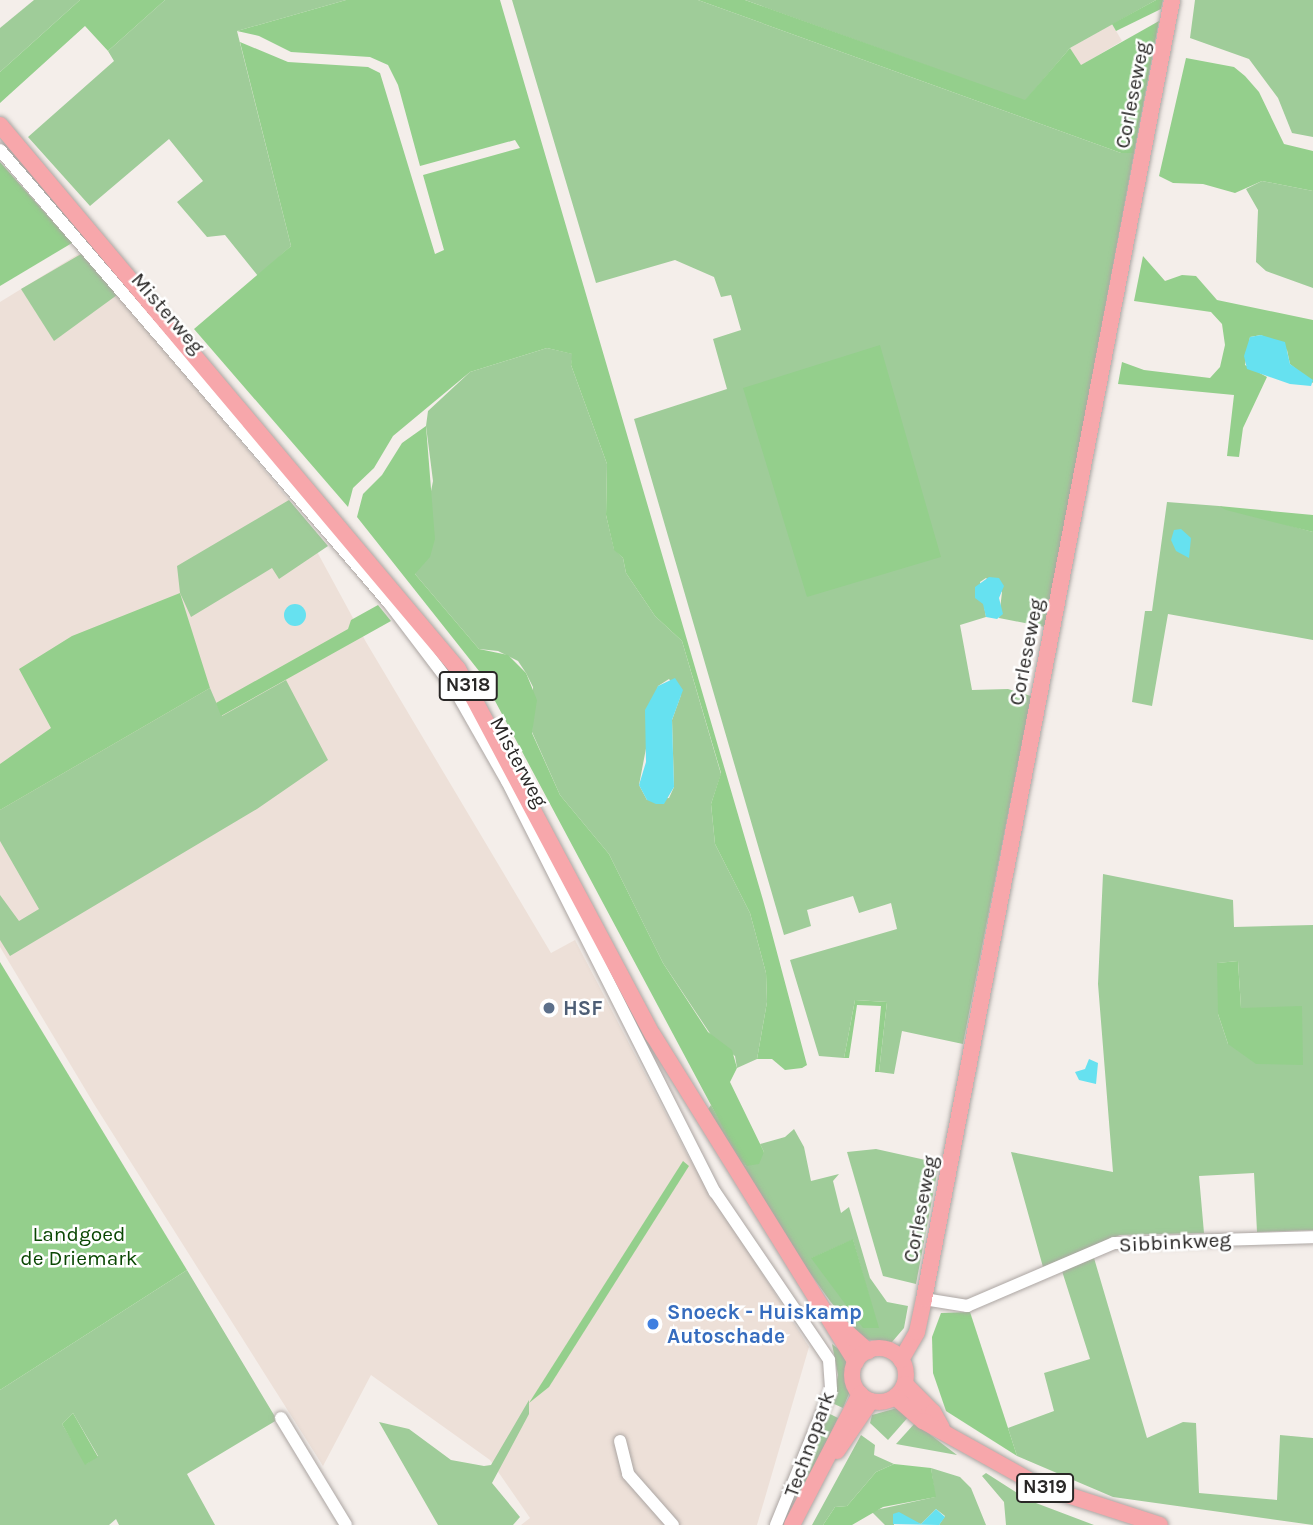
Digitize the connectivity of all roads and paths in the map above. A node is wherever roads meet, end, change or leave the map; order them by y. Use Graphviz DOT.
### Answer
graph roads {
  1 [pos="1172,0"];
  2 [pos="0,125"];
  3 [pos="0,150"];
  4 [pos="1313,1237"];
  5 [pos="923,1306"];
  6 [pos="862,1356"];
  7 [pos="896,1356"];
  8 [pos="829,1360"];
  9 [pos="900,1391"];
  10 [pos="865,1397"];
  11 [pos="281,1418"];
  12 [pos="620,1441"];
  13 [pos="346,1525"];
  14 [pos="673,1525"];
  15 [pos="776,1525"];
  16 [pos="792,1525"];
  17 [pos="1160,1525"];
  1 -- 5 [label="main road, Corleseweg"];
  2 -- 6 [label="main road, Misterweg / N318"];
  3 -- 8 [label="street, Misterweg"];
  4 -- 5 [label="street, Sibbinkweg"];
  5 -- 7 [label="main road, Corleseweg"];
  6 -- 7 [label="main road"];
  6 -- 10 [label="main road"];
  7 -- 9 [label="main road"];
  8 -- 15 [label="street, Technopark"];
  9 -- 10 [label="main road"];
  9 -- 17 [label="main road, N319"];
  10 -- 16 [label="main road"];
  11 -- 13 [label="street"];
  12 -- 14 [label="street"];
}
